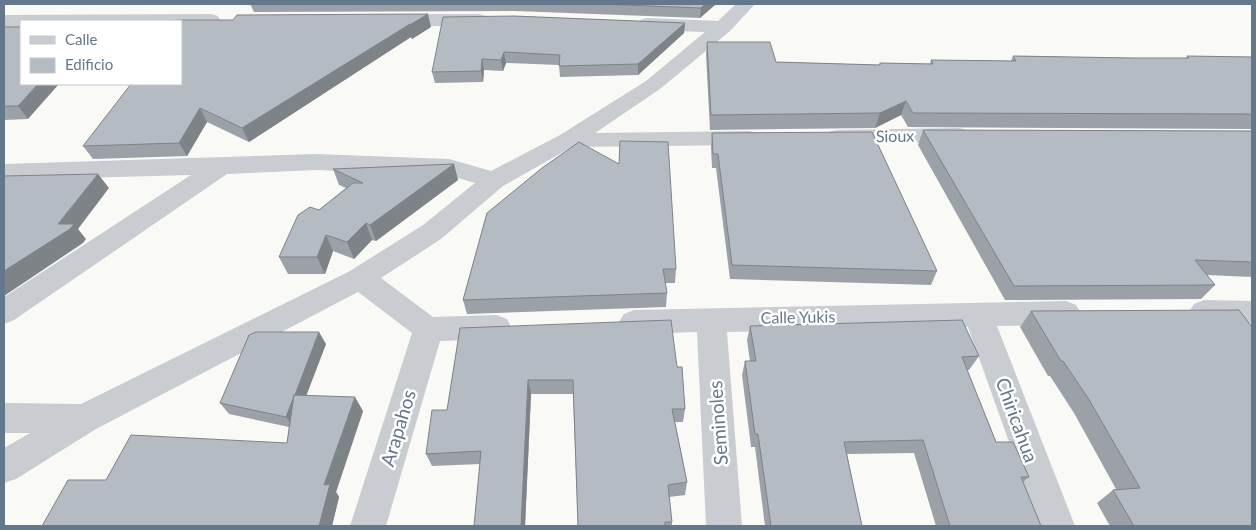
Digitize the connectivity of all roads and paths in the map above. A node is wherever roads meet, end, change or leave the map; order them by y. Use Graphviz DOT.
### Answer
graph roads {
  1 [pos="746,4"];
  2 [pos="182,20"];
  3 [pos="230,20"];
  4 [pos="377,20"];
  5 [pos="495,20"];
  6 [pos="4,21"];
  7 [pos="20,21"];
  8 [pos="634,24"];
  9 [pos="723,27"];
  10 [pos="984,135"];
  11 [pos="816,137"];
  12 [pos="766,138"];
  13 [pos="568,140"];
  14 [pos="221,166"];
  15 [pos="4,172"];
  16 [pos="494,180"];
  17 [pos="360,278"];
  18 [pos="4,312"];
  19 [pos="1178,312"];
  20 [pos="1088,313"];
  21 [pos="978,314"];
  22 [pos="1251,314"];
  23 [pos="711,319"];
  24 [pos="604,323"];
  25 [pos="526,326"];
  26 [pos="428,329"];
  27 [pos="4,418"];
  28 [pos="84,419"];
  29 [pos="4,467"];
  30 [pos="368,526"];
  31 [pos="724,526"];
  32 [pos="1057,526"];
  1 -- 9 [label="street"];
  2 -- 3 [label="street"];
  4 -- 5 [label="street"];
  6 -- 7 [label="street"];
  8 -- 9 [label="street"];
  9 -- 13 [label="street"];
  10 -- 11 [label="street, Sioux"];
  12 -- 13 [label="street"];
  13 -- 16 [label="street"];
  14 -- 15 [label="street"];
  14 -- 16 [label="street"];
  14 -- 18 [label="street"];
  16 -- 17 [label="street"];
  17 -- 26 [label="street"];
  17 -- 28 [label="street"];
  19 -- 22 [label="street"];
  20 -- 21 [label="street, Calle Yukis"];
  21 -- 23 [label="street, Calle Yukis"];
  21 -- 32 [label="street, Chiricahua"];
  23 -- 24 [label="street, Calle Yukis"];
  23 -- 31 [label="street, Seminoles"];
  25 -- 26 [label="street"];
  26 -- 30 [label="street, Arapahos"];
  27 -- 28 [label="street"];
  28 -- 29 [label="street"];
}
